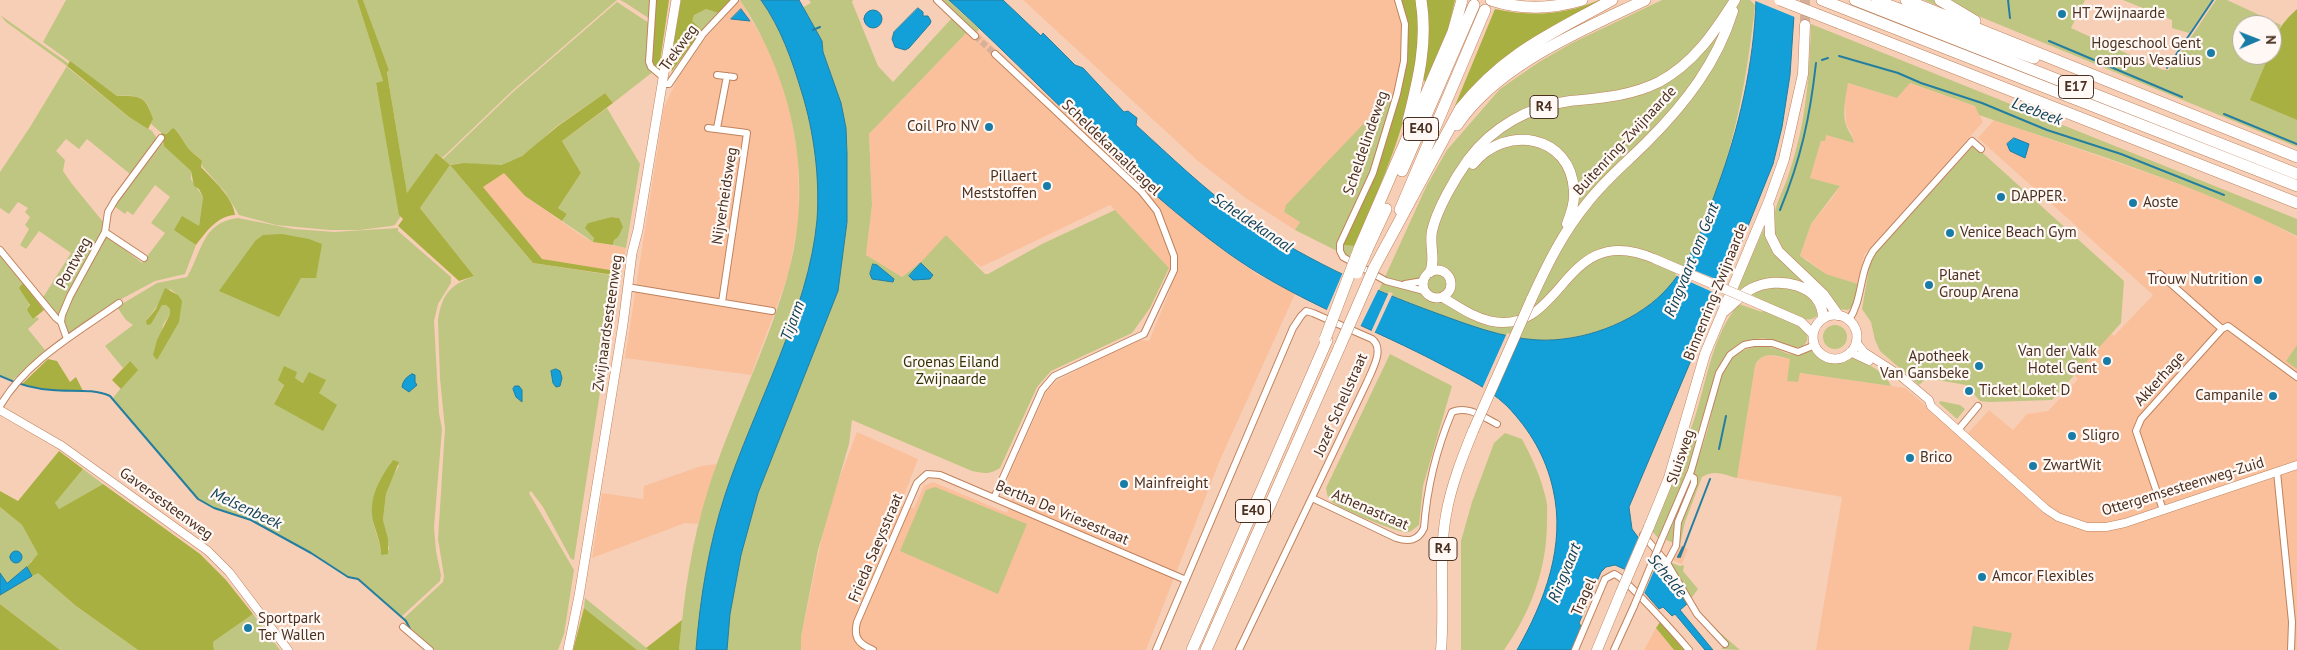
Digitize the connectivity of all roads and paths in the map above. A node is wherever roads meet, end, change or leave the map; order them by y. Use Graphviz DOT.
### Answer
graph roads {
  1 [pos="653,0"];
  2 [pos="676,0"];
  3 [pos="735,0"];
  4 [pos="937,0"];
  5 [pos="1398,0"];
  6 [pos="1421,0"];
  7 [pos="1462,0"];
  8 [pos="1582,0"];
  9 [pos="1612,0"];
  10 [pos="1645,0"];
  11 [pos="1736,0"];
  12 [pos="1780,0"];
  13 [pos="1821,0"];
  14 [pos="1855,0"];
  15 [pos="1876,0"];
  16 [pos="1906,0"];
  17 [pos="1940,0"];
  18 [pos="1474,5"];
  19 [pos="1488,5"];
  20 [pos="1839,14"];
  21 [pos="1805,25"];
  22 [pos="975,36"];
  23 [pos="2004,39"];
  24 [pos="995,54"];
  25 [pos="717,75"];
  26 [pos="727,76"];
  27 [pos="734,77"];
  28 [pos="663,81"];
  29 [pos="2104,81"];
  30 [pos="708,128"];
  31 [pos="717,128"];
  32 [pos="161,138"];
  33 [pos="1981,149"];
  34 [pos="2297,156"];
  35 [pos="1434,160"];
  36 [pos="2297,174"];
  37 [pos="2297,186"];
  38 [pos="1382,197"];
  39 [pos="1769,201"];
  40 [pos="2297,203"];
  41 [pos="105,232"];
  42 [pos="1563,237"];
  43 [pos="0,250"];
  44 [pos="1363,250"];
  45 [pos="144,258"];
  46 [pos="1376,264"];
  47 [pos="1431,274"];
  48 [pos="2160,274"];
  49 [pos="1400,285"];
  50 [pos="627,287"];
  51 [pos="1424,291"];
  52 [pos="1445,294"];
  53 [pos="1819,295"];
  54 [pos="722,302"];
  55 [pos="119,303"];
  56 [pos="772,311"];
  57 [pos="1720,314"];
  58 [pos="1824,314"];
  59 [pos="1838,315"];
  60 [pos="1849,320"];
  61 [pos="61,322"];
  62 [pos="1801,322"];
  63 [pos="2222,329"];
  64 [pos="1813,334"];
  65 [pos="67,339"];
  66 [pos="1856,342"];
  67 [pos="1815,345"];
  68 [pos="1850,352"];
  69 [pos="2297,377"];
  70 [pos="1908,385"];
  71 [pos="1932,395"];
  72 [pos="0,406"];
  73 [pos="1931,406"];
  74 [pos="1978,406"];
  75 [pos="0,410"];
  76 [pos="1497,424"];
  77 [pos="1958,430"];
  78 [pos="2297,464"];
  79 [pos="2277,472"];
  80 [pos="927,474"];
  81 [pos="1689,475"];
  82 [pos="994,498"];
  83 [pos="1312,498"];
  84 [pos="2163,510"];
  85 [pos="1646,531"];
  86 [pos="1667,562"];
  87 [pos="1186,580"];
  88 [pos="403,627"];
  89 [pos="1725,644"];
  90 [pos="288,650"];
  91 [pos="430,650"];
  92 [pos="568,650"];
  93 [pos="873,650"];
  94 [pos="1156,650"];
  95 [pos="1192,650"];
  96 [pos="1206,650"];
  97 [pos="1239,650"];
  98 [pos="1441,650"];
  99 [pos="1576,650"];
  100 [pos="1597,650"];
  101 [pos="1614,650"];
  102 [pos="1689,650"];
  103 [pos="2291,650"];
  1 -- 28 [label="street"];
  2 -- 28 [label="main road, Zwijnaardsesteenweg"];
  3 -- 28 [label="street, Trekweg"];
  4 -- 22 [label="street"];
  5 -- 46 [label="street, Scheldelindeweg"];
  6 -- 38 [label="highway"];
  7 -- 38 [label="highway"];
  8 -- 19 [label="highway"];
  9 -- 35 [label="highway"];
  10 -- 35 [label="highway"];
  11 -- 42 [label="highway, Buitenring-Zwijnaarde / R4"];
  11 -- 47 [label="highway, R4"];
  12 -- 20 [label="highway, E17, bridge"];
  13 -- 20 [label="highway, E17"];
  14 -- 36 [label="highway, E17"];
  15 -- 29 [label="highway, E17"];
  16 -- 23 [label="highway, E17"];
  17 -- 23 [label="highway"];
  18 -- 44 [label="highway, E40"];
  19 -- 46 [label="highway, E40"];
  20 -- 37 [label="highway, E17"];
  20 -- 40 [label="highway, E17"];
  21 -- 39 [label="highway, Binnenring-Zwijnaarde"];
  23 -- 29 [label="highway, E17"];
  24 -- 82 [label="street, Scheldekanaaltragel"];
  25 -- 26 [label="street"];
  26 -- 27 [label="street"];
  26 -- 31 [label="street"];
  28 -- 50 [label="main road, Zwijnaardsesteenweg"];
  29 -- 34 [label="highway, E17"];
  30 -- 31 [label="street, Nijverheidsweg"];
  31 -- 54 [label="street, Nijverheidsweg"];
  32 -- 41 [label="street"];
  33 -- 60 [label="street"];
  35 -- 46 [label="highway"];
  38 -- 44 [label="highway"];
  39 -- 53 [label="highway"];
  39 -- 57 [label="highway, Binnenring-Zwijnaarde"];
  41 -- 45 [label="street, Pontweg"];
  41 -- 61 [label="street, Pontweg"];
  42 -- 47 [label="highway, R4"];
  42 -- 98 [label="highway, Buitenring-Zwijnaarde / R4, bridge"];
  43 -- 61 [label="street, Pontweg"];
  44 -- 95 [label="highway, E40, bridge"];
  46 -- 49 [label="street, Scheldelindeweg"];
  46 -- 96 [label="highway, E40, bridge"];
  47 -- 49 [label="street"];
  47 -- 51 [label="main road"];
  47 -- 52 [label="main road"];
  48 -- 63 [label="street"];
  49 -- 51 [label="street, Scheldelindeweg"];
  50 -- 54 [label="street"];
  50 -- 92 [label="main road, Zwijnaardsesteenweg"];
  51 -- 52 [label="main road"];
  52 -- 62 [label="main road, bridge"];
  53 -- 57 [label="highway"];
  53 -- 58 [label="highway"];
  54 -- 56 [label="street"];
  55 -- 65 [label="street"];
  57 -- 85 [label="highway, Binnenring-Zwijnaarde"];
  58 -- 59 [label="highway"];
  58 -- 62 [label="main road"];
  58 -- 64 [label="main road"];
  59 -- 60 [label="main road"];
  60 -- 66 [label="main road"];
  61 -- 65 [label="street, Pontweg"];
  62 -- 64 [label="main road"];
  63 -- 69 [label="street"];
  63 -- 84 [label="street, Akkerhage"];
  64 -- 67 [label="main road"];
  65 -- 72 [label="street"];
  66 -- 68 [label="main road"];
  66 -- 70 [label="street, Ottergemsesteenweg-Zuid"];
  67 -- 68 [label="main road"];
  67 -- 81 [label="street, Sluisweg"];
  68 -- 70 [label="street, Ottergemsesteenweg-Zuid"];
  70 -- 73 [label="street, Ottergemsesteenweg-Zuid"];
  71 -- 73 [label="street"];
  73 -- 77 [label="street, Ottergemsesteenweg-Zuid"];
  74 -- 77 [label="street"];
  75 -- 90 [label="street, Gaversesteenweg"];
  76 -- 83 [label="street, Athenastraat"];
  77 -- 84 [label="street, Ottergemsesteenweg-Zuid"];
  78 -- 79 [label="street, Ottergemsesteenweg-Zuid"];
  79 -- 84 [label="street, Ottergemsesteenweg-Zuid"];
  79 -- 103 [label="street, Ottergemsesteenweg-Zuid"];
  80 -- 82 [label="street, Bertha De Vriesestraat"];
  80 -- 93 [label="street, Frieda Saeysstraat"];
  81 -- 86 [label="street"];
  81 -- 101 [label="street, Sluisweg, bridge"];
  82 -- 87 [label="street, Bertha De Vriesestraat"];
  83 -- 87 [label="street, Jozef Schellstraat"];
  83 -- 97 [label="street, Jozef Schellstraat"];
  85 -- 86 [label="street"];
  85 -- 100 [label="highway, Binnenring-Zwijnaarde, bridge"];
  86 -- 89 [label="street"];
  87 -- 94 [label="street"];
  88 -- 91 [label="street"];
  99 -- 102 [label="street, Tragel"];
}
